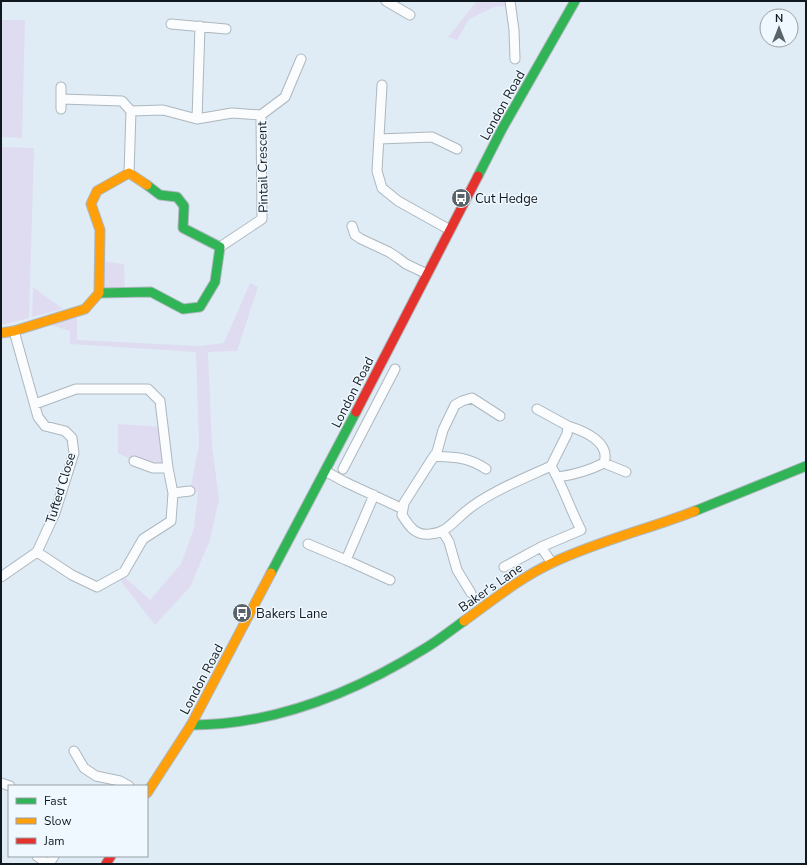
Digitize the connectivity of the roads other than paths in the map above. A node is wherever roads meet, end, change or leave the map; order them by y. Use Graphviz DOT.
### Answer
graph roads {
  1 [pos="386,1"];
  2 [pos="510,1"];
  3 [pos="575,1"];
  4 [pos="410,15"];
  5 [pos="171,24"];
  6 [pos="200,26"];
  7 [pos="226,29"];
  8 [pos="301,59"];
  9 [pos="515,59"];
  10 [pos="382,85"];
  11 [pos="61,87"];
  12 [pos="61,99"];
  13 [pos="61,109"];
  14 [pos="131,111"];
  15 [pos="261,114"];
  16 [pos="197,119"];
  17 [pos="379,139"];
  18 [pos="457,149"];
  19 [pos="129,174"];
  20 [pos="352,226"];
  21 [pos="450,230"];
  22 [pos="220,247"];
  23 [pos="427,274"];
  24 [pos="100,293"];
  25 [pos="14,331"];
  26 [pos="1,333"];
  27 [pos="395,369"];
  28 [pos="35,404"];
  29 [pos="537,408"];
  30 [pos="500,416"];
  31 [pos="351,421"];
  32 [pos="568,426"];
  33 [pos="365,427"];
  34 [pos="434,456"];
  35 [pos="134,461"];
  36 [pos="604,463"];
  37 [pos="551,466"];
  38 [pos="806,466"];
  39 [pos="168,468"];
  40 [pos="343,469"];
  41 [pos="486,469"];
  42 [pos="325,471"];
  43 [pos="626,472"];
  44 [pos="558,477"];
  45 [pos="190,491"];
  46 [pos="173,493"];
  47 [pos="374,495"];
  48 [pos="403,510"];
  49 [pos="443,532"];
  50 [pos="308,544"];
  51 [pos="541,547"];
  52 [pos="37,552"];
  53 [pos="346,560"];
  54 [pos="552,563"];
  55 [pos="504,567"];
  56 [pos="1,577"];
  57 [pos="390,580"];
  58 [pos="471,593"];
  59 [pos="191,724"];
  60 [pos="74,751"];
  61 [pos="127,785"];
  62 [pos="148,791"];
  63 [pos="38,857"];
  64 [pos="48,864"];
  1 -- 4 [label="street"];
  2 -- 9 [label="street"];
  3 -- 21 [label="street, London Road"];
  5 -- 6 [label="street"];
  6 -- 7 [label="street"];
  6 -- 16 [label="street"];
  8 -- 15 [label="street"];
  10 -- 17 [label="street"];
  11 -- 12 [label="street"];
  12 -- 13 [label="street"];
  12 -- 14 [label="street"];
  14 -- 16 [label="street, Pintail Crescent"];
  14 -- 19 [label="street"];
  15 -- 16 [label="street, Pintail Crescent"];
  15 -- 22 [label="street, Pintail Crescent"];
  17 -- 18 [label="street"];
  17 -- 21 [label="street"];
  19 -- 22 [label="street"];
  19 -- 24 [label="street"];
  20 -- 23 [label="street"];
  21 -- 23 [label="street, London Road"];
  22 -- 24 [label="street"];
  23 -- 31 [label="street, London Road"];
  24 -- 25 [label="street"];
  25 -- 26 [label="street"];
  25 -- 28 [label="street, Tufted Close"];
  27 -- 33 [label="street"];
  28 -- 39 [label="street"];
  28 -- 52 [label="street, Tufted Close"];
  29 -- 32 [label="street"];
  30 -- 34 [label="street"];
  31 -- 33 [label="street"];
  31 -- 42 [label="street, London Road"];
  32 -- 36 [label="street"];
  32 -- 37 [label="street"];
  33 -- 40 [label="street"];
  34 -- 41 [label="street"];
  34 -- 48 [label="street"];
  35 -- 39 [label="street"];
  36 -- 43 [label="street"];
  36 -- 44 [label="street"];
  37 -- 44 [label="street"];
  37 -- 49 [label="street"];
  38 -- 54 [label="street, Baker's Lane"];
  39 -- 46 [label="street"];
  42 -- 47 [label="street"];
  42 -- 59 [label="street, London Road"];
  44 -- 51 [label="street"];
  45 -- 46 [label="street"];
  46 -- 52 [label="street"];
  47 -- 48 [label="street"];
  47 -- 53 [label="street"];
  48 -- 49 [label="street"];
  49 -- 58 [label="street"];
  50 -- 53 [label="street"];
  51 -- 54 [label="street"];
  51 -- 55 [label="street"];
  52 -- 56 [label="street"];
  53 -- 57 [label="street"];
  54 -- 59 [label="street, Baker's Lane"];
  59 -- 62 [label="street, London Road"];
  60 -- 61 [label="street"];
  63 -- 64 [label="street"];
}
